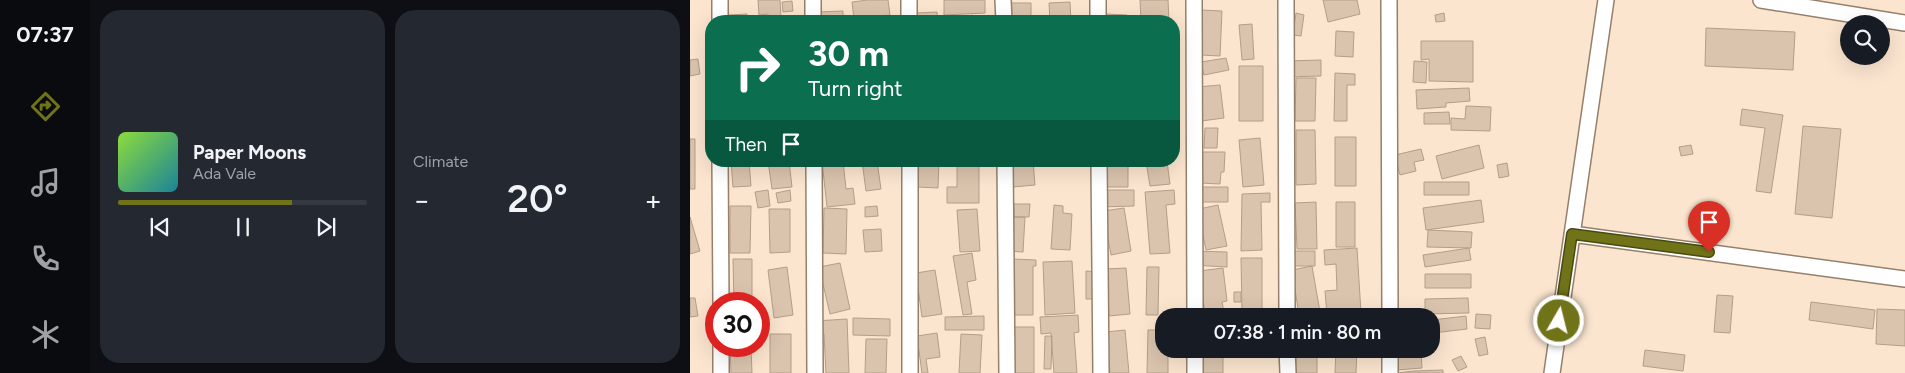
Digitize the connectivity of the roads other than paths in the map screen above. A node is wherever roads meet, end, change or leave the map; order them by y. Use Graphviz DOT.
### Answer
graph roads {
  1 [pos="720,0"];
  2 [pos="813,0"];
  3 [pos="909,0"];
  4 [pos="1003,0"];
  5 [pos="1098,0"];
  6 [pos="1194,0"];
  7 [pos="1286,0"];
  8 [pos="1388,0"];
  9 [pos="1606,0"];
  10 [pos="1761,0"];
  11 [pos="720,15"];
  12 [pos="813,15"];
  13 [pos="909,15"];
  14 [pos="1004,15"];
  15 [pos="1098,15"];
  16 [pos="1905,23"];
  17 [pos="720,167"];
  18 [pos="814,167"];
  19 [pos="910,167"];
  20 [pos="1005,167"];
  21 [pos="1099,167"];
  22 [pos="1572,234"];
  23 [pos="1905,279"];
  24 [pos="721,292"];
  25 [pos="1195,308"];
  26 [pos="1287,308"];
  27 [pos="1390,308"];
  28 [pos="721,357"];
  29 [pos="1195,358"];
  30 [pos="1287,358"];
  31 [pos="1390,358"];
  32 [pos="721,373"];
  33 [pos="815,373"];
  34 [pos="910,373"];
  35 [pos="1007,373"];
  36 [pos="1101,373"];
  37 [pos="1195,373"];
  38 [pos="1288,373"];
  39 [pos="1390,373"];
  40 [pos="1552,373"];
  1 -- 11 [label="street"];
  2 -- 12 [label="street"];
  3 -- 13 [label="street"];
  4 -- 14 [label="street"];
  5 -- 15 [label="street"];
  6 -- 25 [label="street"];
  7 -- 26 [label="street"];
  8 -- 27 [label="street"];
  9 -- 22 [label="street"];
  10 -- 16 [label="street"];
  17 -- 24 [label="street"];
  18 -- 33 [label="street"];
  19 -- 34 [label="street"];
  20 -- 35 [label="street"];
  21 -- 36 [label="street"];
  22 -- 23 [label="street"];
  22 -- 40 [label="street"];
  28 -- 32 [label="street"];
  29 -- 37 [label="street"];
  30 -- 38 [label="street"];
  31 -- 39 [label="street"];
}
